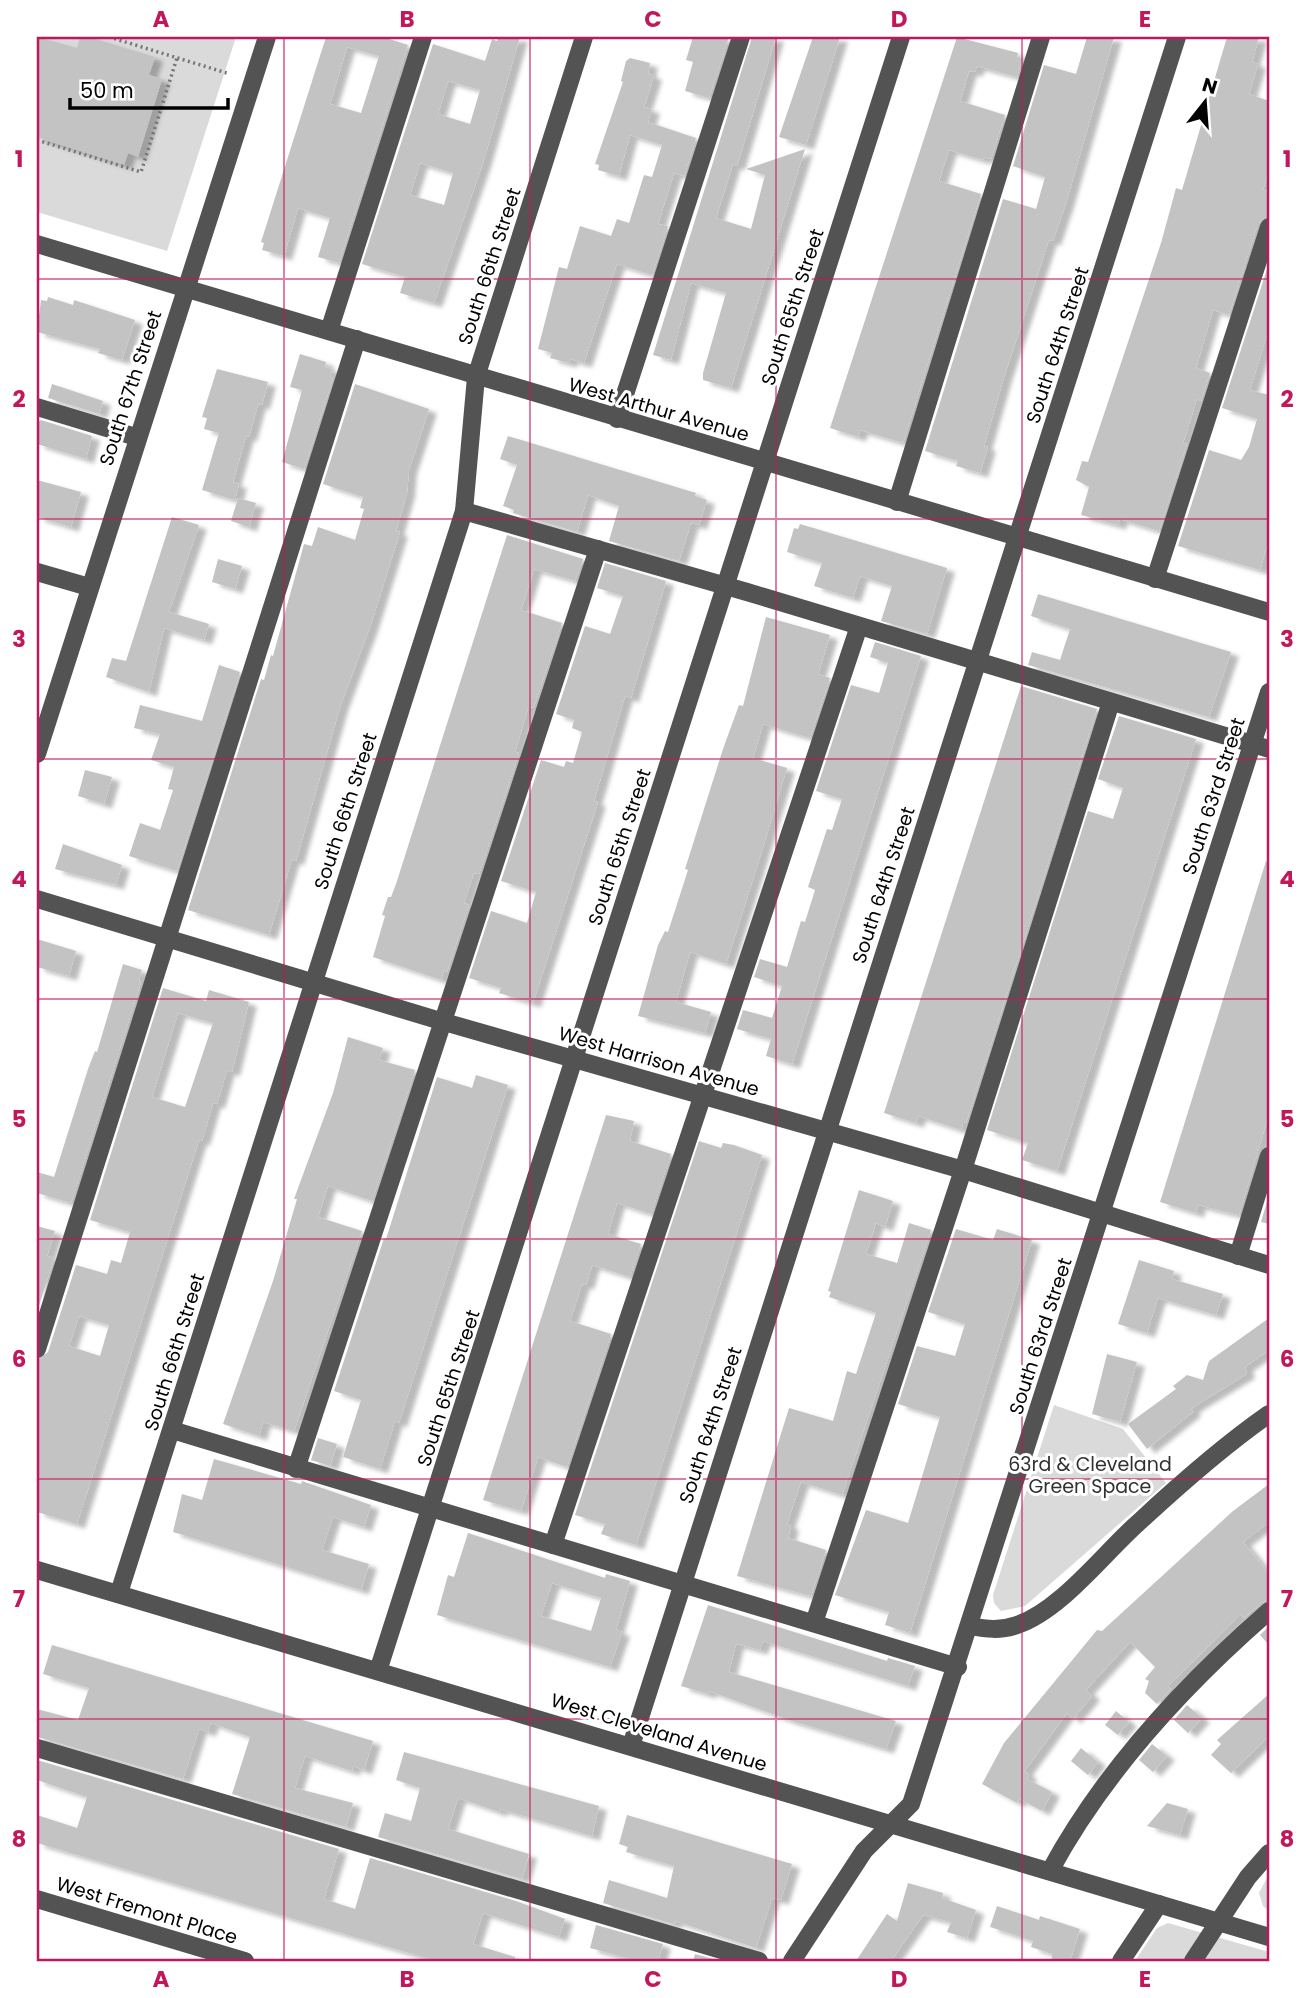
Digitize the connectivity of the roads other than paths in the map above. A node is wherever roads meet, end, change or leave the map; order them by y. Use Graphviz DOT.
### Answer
graph roads {
  1 [pos="267,37"];
  2 [pos="423,37"];
  3 [pos="584,37"];
  4 [pos="741,37"];
  5 [pos="901,37"];
  6 [pos="1041,37"];
  7 [pos="1177,37"];
  8 [pos="1269,227"];
  9 [pos="37,244"];
  10 [pos="185,287"];
  11 [pos="329,331"];
  12 [pos="357,339"];
  13 [pos="476,377"];
  14 [pos="37,407"];
  15 [pos="617,419"];
  16 [pos="136,437"];
  17 [pos="764,461"];
  18 [pos="897,502"];
  19 [pos="464,511"];
  20 [pos="1018,538"];
  21 [pos="598,549"];
  22 [pos="37,572"];
  23 [pos="1155,579"];
  24 [pos="725,585"];
  25 [pos="89,587"];
  26 [pos="1269,612"];
  27 [pos="859,626"];
  28 [pos="977,662"];
  29 [pos="1269,692"];
  30 [pos="1111,702"];
  31 [pos="38,744"];
  32 [pos="1261,747"];
  33 [pos="37,899"];
  34 [pos="169,938"];
  35 [pos="313,982"];
  36 [pos="444,1022"];
  37 [pos="574,1058"];
  38 [pos="704,1095"];
  39 [pos="826,1131"];
  40 [pos="1269,1156"];
  41 [pos="963,1170"];
  42 [pos="1100,1215"];
  43 [pos="1238,1256"];
  44 [pos="1269,1265"];
  45 [pos="37,1349"];
  46 [pos="1269,1414"];
  47 [pos="172,1430"];
  48 [pos="296,1469"];
  49 [pos="431,1510"];
  50 [pos="553,1545"];
  51 [pos="37,1570"];
  52 [pos="682,1582"];
  53 [pos="119,1593"];
  54 [pos="1269,1611"];
  55 [pos="814,1623"];
  56 [pos="970,1626"];
  57 [pos="958,1667"];
  58 [pos="378,1671"];
  59 [pos="632,1746"];
  60 [pos="37,1748"];
  61 [pos="890,1823"];
  62 [pos="1269,1853"];
  63 [pos="1050,1871"];
  64 [pos="37,1899"];
  65 [pos="1159,1904"];
  66 [pos="1217,1923"];
  67 [pos="1269,1937"];
  68 [pos="244,1961"];
  69 [pos="759,1961"];
  70 [pos="792,1961"];
  71 [pos="1121,1961"];
  72 [pos="1193,1961"];
  1 -- 10 [label="street, South 67th Street"];
  2 -- 11 [label="street"];
  3 -- 13 [label="street, South 66th Street"];
  4 -- 15 [label="street"];
  5 -- 17 [label="street, South 65th Street"];
  6 -- 18 [label="street"];
  7 -- 20 [label="street, South 64th Street"];
  8 -- 23 [label="street"];
  9 -- 10 [label="street, West Arthur Avenue"];
  10 -- 11 [label="street, West Arthur Avenue"];
  10 -- 16 [label="street, South 67th Street"];
  11 -- 12 [label="street, West Arthur Avenue"];
  12 -- 13 [label="street, West Arthur Avenue"];
  12 -- 34 [label="street"];
  13 -- 15 [label="street, West Arthur Avenue"];
  13 -- 19 [label="street, South 66th Street"];
  14 -- 16 [label="street"];
  15 -- 17 [label="street, West Arthur Avenue"];
  16 -- 25 [label="street, South 67th Street"];
  17 -- 18 [label="street, West Arthur Avenue"];
  17 -- 24 [label="street, South 65th Street"];
  18 -- 20 [label="street, West Arthur Avenue"];
  19 -- 21 [label="street"];
  19 -- 35 [label="street, South 66th Street"];
  20 -- 23 [label="street, West Arthur Avenue"];
  20 -- 28 [label="street, South 64th Street"];
  21 -- 24 [label="street"];
  21 -- 36 [label="street"];
  22 -- 25 [label="street"];
  23 -- 26 [label="street, West Arthur Avenue"];
  24 -- 27 [label="street"];
  24 -- 37 [label="street, South 65th Street"];
  25 -- 31 [label="street, South 67th Street"];
  27 -- 28 [label="street"];
  27 -- 38 [label="street"];
  28 -- 30 [label="street"];
  28 -- 39 [label="street, South 64th Street"];
  29 -- 32 [label="street, South 63rd Street"];
  30 -- 32 [label="street"];
  30 -- 41 [label="street"];
  32 -- 42 [label="street, South 63rd Street"];
  33 -- 34 [label="street, West Harrison Avenue"];
  34 -- 35 [label="street, West Harrison Avenue"];
  34 -- 45 [label="street"];
  35 -- 36 [label="street, West Harrison Avenue"];
  35 -- 47 [label="street, South 66th Street"];
  36 -- 37 [label="street, West Harrison Avenue"];
  36 -- 48 [label="street"];
  37 -- 38 [label="street, West Harrison Avenue"];
  37 -- 49 [label="street, South 65th Street"];
  38 -- 39 [label="street, West Harrison Avenue"];
  38 -- 50 [label="street"];
  39 -- 41 [label="street, West Harrison Avenue"];
  39 -- 52 [label="street, South 64th Street"];
  40 -- 43 [label="street"];
  41 -- 42 [label="street, West Harrison Avenue"];
  41 -- 55 [label="street"];
  42 -- 43 [label="street, West Harrison Avenue"];
  42 -- 56 [label="street, South 63rd Street"];
  43 -- 44 [label="street, West Harrison Avenue"];
  46 -- 56 [label="street"];
  47 -- 48 [label="street"];
  47 -- 53 [label="street, South 66th Street"];
  48 -- 49 [label="street"];
  49 -- 50 [label="street"];
  49 -- 58 [label="street, South 65th Street"];
  50 -- 52 [label="street"];
  51 -- 53 [label="street, West Cleveland Avenue"];
  52 -- 55 [label="street"];
  52 -- 59 [label="street, South 64th Street"];
  53 -- 58 [label="street, West Cleveland Avenue"];
  54 -- 63 [label="street"];
  55 -- 57 [label="street"];
  56 -- 57 [label="street, South 63rd Street"];
  57 -- 61 [label="street, South 63rd Street"];
  58 -- 59 [label="street, West Cleveland Avenue"];
  59 -- 61 [label="street, West Cleveland Avenue"];
  60 -- 69 [label="street"];
  61 -- 63 [label="street, West Cleveland Avenue"];
  61 -- 70 [label="street, South 63rd Street"];
  62 -- 66 [label="street"];
  63 -- 65 [label="street, West Cleveland Avenue"];
  64 -- 68 [label="street, West Fremont Place"];
  65 -- 66 [label="street, West Cleveland Avenue"];
  65 -- 71 [label="street"];
  66 -- 67 [label="street, West Cleveland Avenue"];
  66 -- 72 [label="street"];
}
